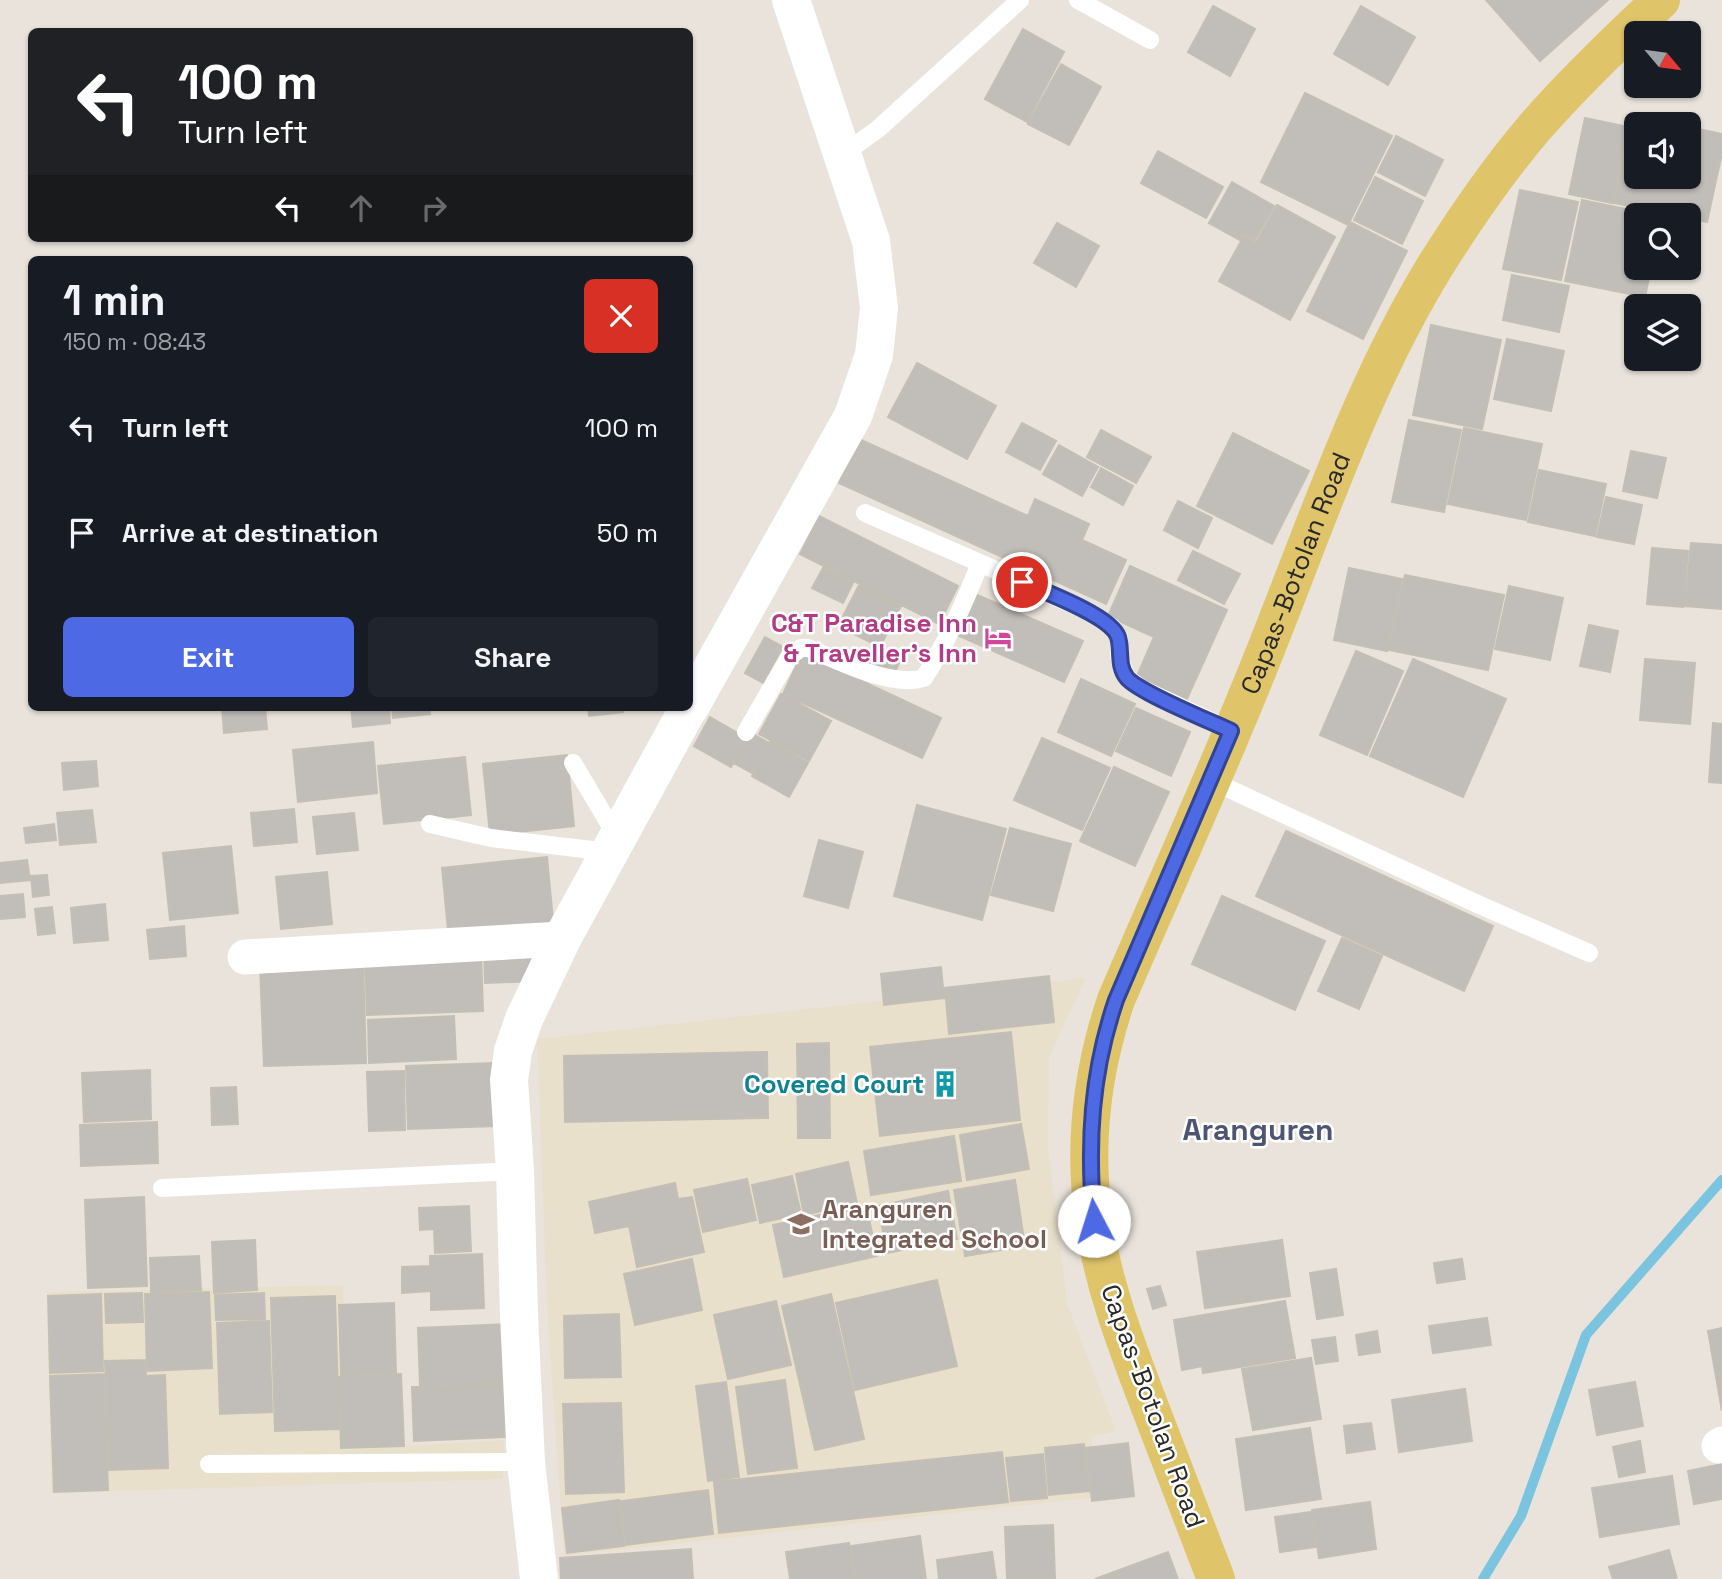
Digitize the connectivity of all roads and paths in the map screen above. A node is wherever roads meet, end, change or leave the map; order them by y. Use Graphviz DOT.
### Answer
graph roads {
  1 [pos="791,0"];
  2 [pos="1020,0"];
  3 [pos="1078,0"];
  4 [pos="1661,0"];
  5 [pos="1150,40"];
  6 [pos="842,155"];
  7 [pos="865,513"];
  8 [pos="980,563"];
  9 [pos="693,700"];
  10 [pos="687,711"];
  11 [pos="1231,731"];
  12 [pos="746,732"];
  13 [pos="573,763"];
  14 [pos="1210,780"];
  15 [pos="430,824"];
  16 [pos="613,844"];
  17 [pos="562,939"];
  18 [pos="1589,953"];
  19 [pos="245,957"];
  20 [pos="515,1171"];
  21 [pos="162,1188"];
  22 [pos="526,1462"];
  23 [pos="209,1464"];
  24 [pos="539,1579"];
  25 [pos="1216,1579"];
  1 -- 6 [label="street"];
  2 -- 6 [label="lane"];
  3 -- 5 [label="lane"];
  4 -- 11 [label="main road, Capas-Botolan Road"];
  6 -- 9 [label="street"];
  7 -- 8 [label="lane"];
  8 -- 11 [label="lane"];
  8 -- 12 [label="lane"];
  10 -- 16 [label="street"];
  11 -- 14 [label="main road, Capas-Botolan Road"];
  13 -- 16 [label="lane"];
  14 -- 18 [label="lane"];
  14 -- 25 [label="main road, Capas-Botolan Road"];
  15 -- 16 [label="lane"];
  16 -- 17 [label="street"];
  17 -- 19 [label="street"];
  17 -- 20 [label="street"];
  20 -- 21 [label="lane"];
  20 -- 22 [label="street"];
  22 -- 23 [label="lane"];
  22 -- 24 [label="street"];
}
